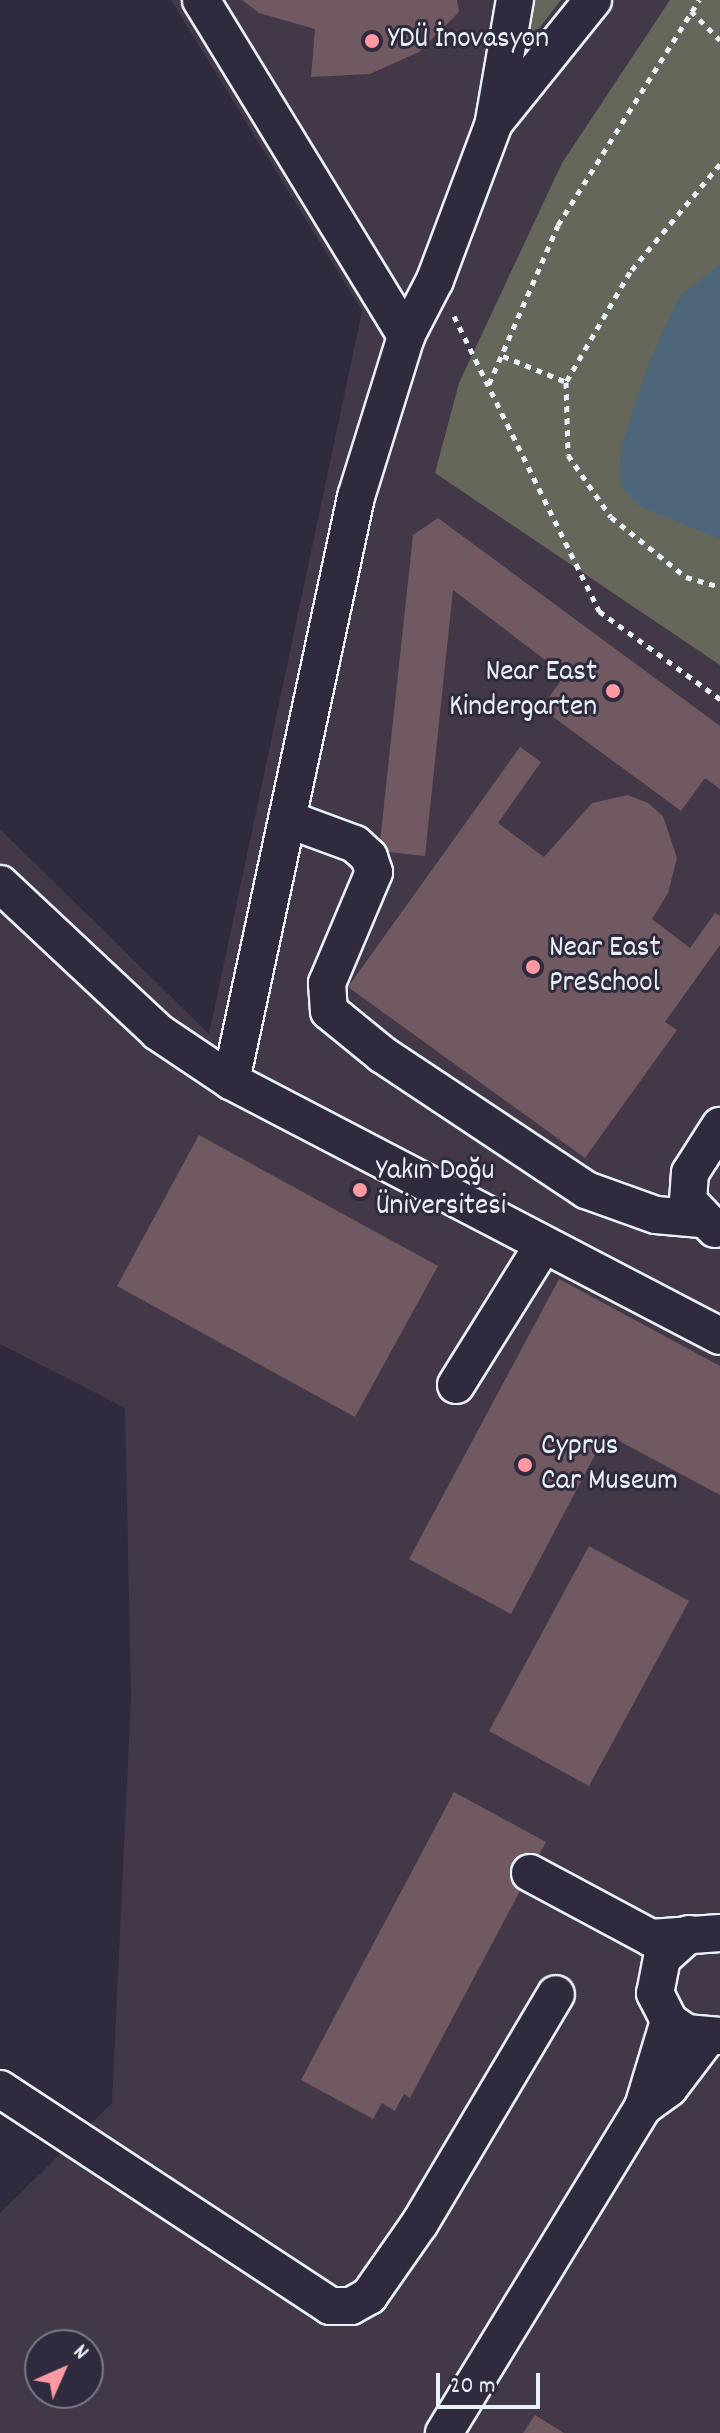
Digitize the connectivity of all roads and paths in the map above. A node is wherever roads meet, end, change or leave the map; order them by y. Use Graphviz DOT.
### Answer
graph roads {
  1 [pos="201,0"];
  2 [pos="515,0"];
  3 [pos="593,0"];
  4 [pos="699,0"];
  5 [pos="691,11"];
  6 [pos="720,40"];
  7 [pos="494,123"];
  8 [pos="720,164"];
  9 [pos="435,280"];
  10 [pos="406,336"];
  11 [pos="503,356"];
  12 [pos="566,382"];
  13 [pos="489,385"];
  14 [pos="720,587"];
  15 [pos="720,699"];
  16 [pos="287,819"];
  17 [pos="0,884"];
  18 [pos="231,1081"];
  19 [pos="720,1126"];
  20 [pos="711,1226"];
  21 [pos="542,1247"];
  22 [pos="720,1336"];
  23 [pos="456,1385"];
  24 [pos="530,1873"];
  25 [pos="624,1928"];
  26 [pos="709,1930"];
  27 [pos="655,1975"];
  28 [pos="556,1994"];
  29 [pos="669,2021"];
  30 [pos="713,2037"];
  31 [pos="0,2089"];
  32 [pos="643,2107"];
  33 [pos="444,2433"];
  1 -- 10 [label="street"];
  2 -- 7 [label="street"];
  3 -- 7 [label="street"];
  4 -- 5 [label="path"];
  5 -- 6 [label="path"];
  5 -- 11 [label="path"];
  7 -- 9 [label="street"];
  8 -- 12 [label="path"];
  9 -- 10 [label="street"];
  9 -- 13 [label="path"];
  10 -- 16 [label="street"];
  11 -- 12 [label="path"];
  11 -- 13 [label="path"];
  12 -- 14 [label="path"];
  13 -- 15 [label="path"];
  16 -- 18 [label="street"];
  16 -- 20 [label="street"];
  17 -- 18 [label="street"];
  18 -- 21 [label="street"];
  19 -- 20 [label="street"];
  21 -- 22 [label="street"];
  21 -- 23 [label="street"];
  24 -- 25 [label="street"];
  25 -- 26 [label="street"];
  25 -- 27 [label="street"];
  26 -- 27 [label="street"];
  27 -- 29 [label="street"];
  28 -- 31 [label="street"];
  29 -- 30 [label="street"];
  29 -- 32 [label="street"];
  30 -- 32 [label="street"];
  32 -- 33 [label="street"];
}
